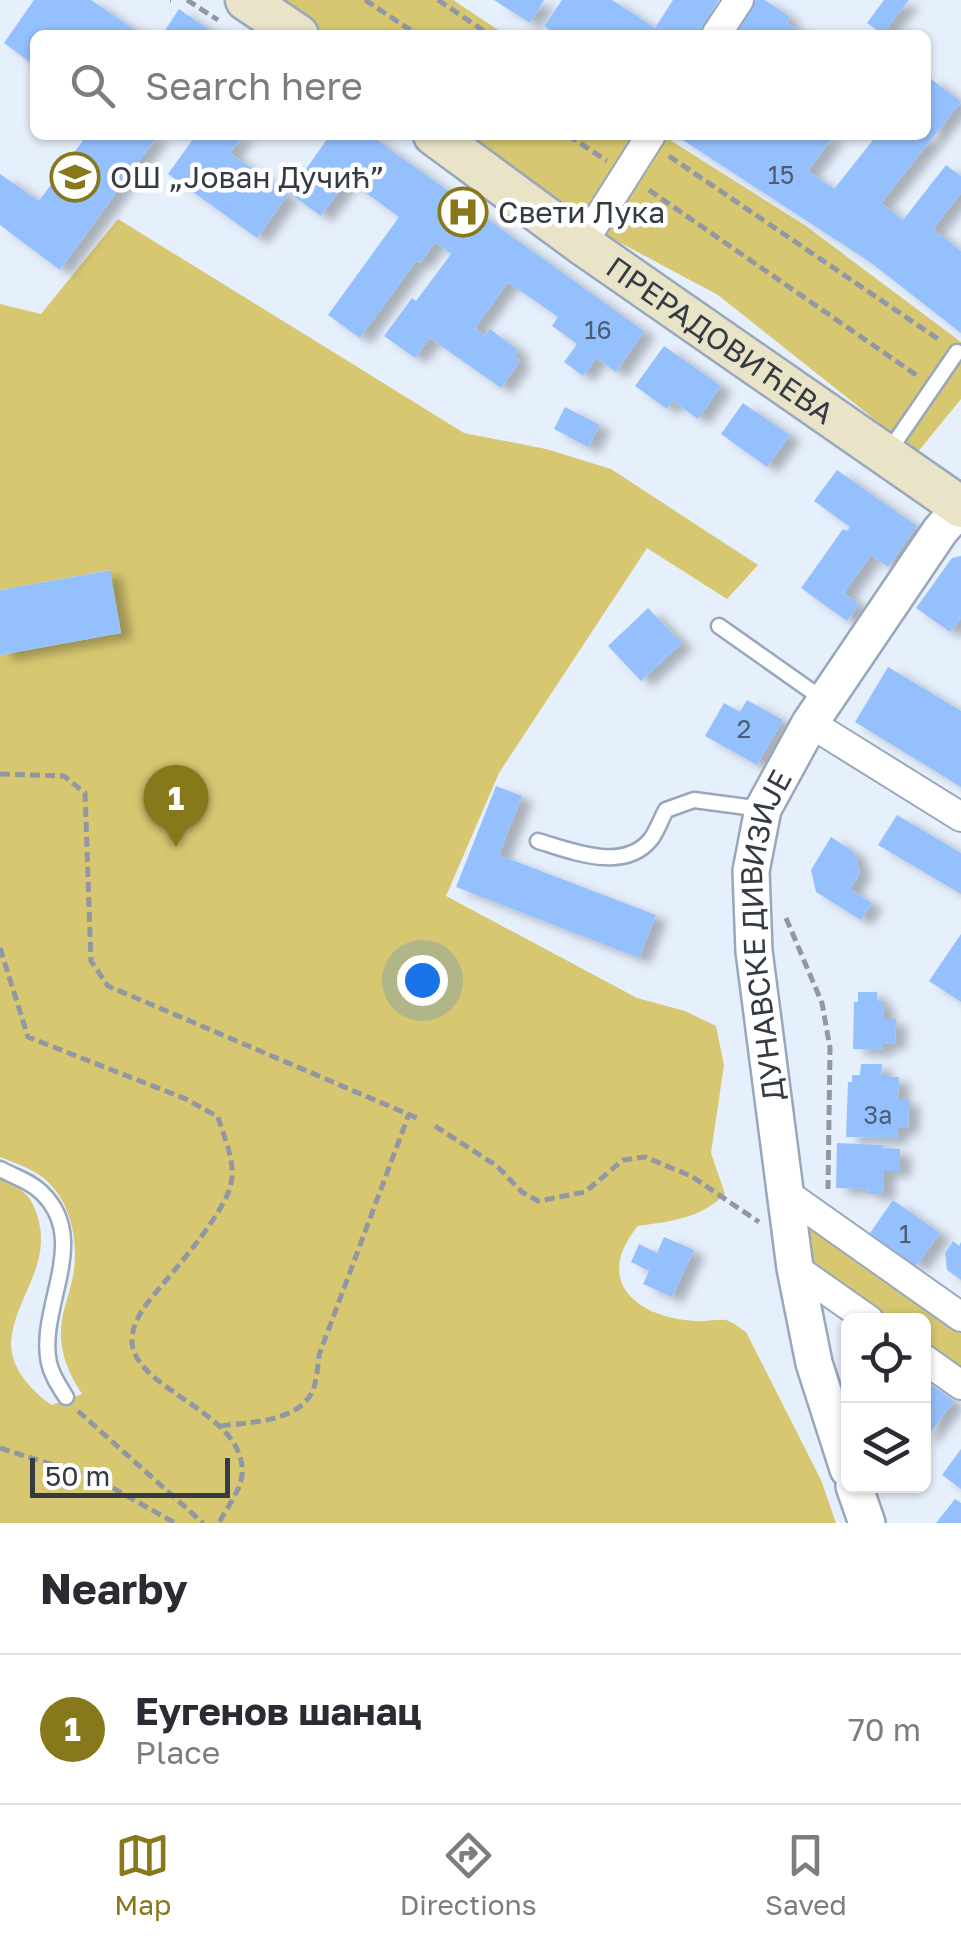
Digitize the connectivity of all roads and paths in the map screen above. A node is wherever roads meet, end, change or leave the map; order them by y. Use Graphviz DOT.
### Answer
graph roads {
  1 [pos="187,0"];
  2 [pos="366,0"];
  3 [pos="438,0"];
  4 [pos="739,0"];
  5 [pos="230,9"];
  6 [pos="285,30"];
  7 [pos="411,30"];
  8 [pos="483,30"];
  9 [pos="719,30"];
  10 [pos="441,140"];
  11 [pos="575,140"];
  12 [pos="648,140"];
  13 [pos="652,140"];
  14 [pos="626,174"];
  15 [pos="582,244"];
  16 [pos="957,352"];
  17 [pos="933,387"];
  18 [pos="886,455"];
  19 [pos="961,507"];
  20 [pos="718,626"];
  21 [pos="818,712"];
  22 [pos="0,774"];
  23 [pos="763,809"];
  24 [pos="961,817"];
  25 [pos="538,841"];
  26 [pos="784,912"];
  27 [pos="0,948"];
  28 [pos="409,1114"];
  29 [pos="417,1118"];
  30 [pos="435,1126"];
  31 [pos="0,1169"];
  32 [pos="784,1192"];
  33 [pos="829,1224"];
  34 [pos="792,1251"];
  35 [pos="862,1313"];
  36 [pos="961,1317"];
  37 [pos="931,1363"];
  38 [pos="961,1385"];
  39 [pos="66,1398"];
  40 [pos="220,1426"];
  41 [pos="841,1447"];
  42 [pos="0,1448"];
  43 [pos="856,1493"];
  44 [pos="175,1523"];
  45 [pos="203,1523"];
  46 [pos="219,1523"];
  47 [pos="866,1523"];
  1 -- 5 [label="path"];
  2 -- 7 [label="path"];
  3 -- 8 [label="path"];
  4 -- 9 [label="street"];
  5 -- 6 [label="main road"];
  10 -- 15 [label="main road, ПРЕРАДОВИЋЕВА"];
  11 -- 14 [label="path"];
  12 -- 14 [label="street"];
  13 -- 16 [label="path"];
  14 -- 15 [label="street"];
  14 -- 17 [label="path"];
  15 -- 18 [label="main road, ПРЕРАДОВИЋЕВА"];
  16 -- 17 [label="lane"];
  17 -- 18 [label="lane"];
  18 -- 19 [label="main road, ПРЕРАДОВИЋЕВА"];
  19 -- 21 [label="street, ДУНАВСКЕ ДИВИЗИЈЕ"];
  20 -- 21 [label="lane"];
  21 -- 23 [label="street, ДУНАВСКЕ ДИВИЗИЈЕ"];
  21 -- 24 [label="street"];
  22 -- 28 [label="path"];
  23 -- 25 [label="lane"];
  23 -- 32 [label="street, ДУНАВСКЕ ДИВИЗИЈЕ"];
  26 -- 33 [label="path"];
  27 -- 40 [label="path"];
  28 -- 29 [label="path"];
  28 -- 40 [label="path"];
  30 -- 34 [label="path"];
  31 -- 39 [label="lane"];
  32 -- 33 [label="street"];
  32 -- 34 [label="street, ДУНАВСКЕ ДИВИЗИЈЕ"];
  33 -- 36 [label="street"];
  34 -- 35 [label="street"];
  34 -- 41 [label="street, ДУНАВСКЕ ДИВИЗИЈЕ"];
  37 -- 38 [label="street"];
  39 -- 45 [label="path"];
  40 -- 46 [label="path"];
  42 -- 44 [label="path"];
  43 -- 47 [label="street"];
}
